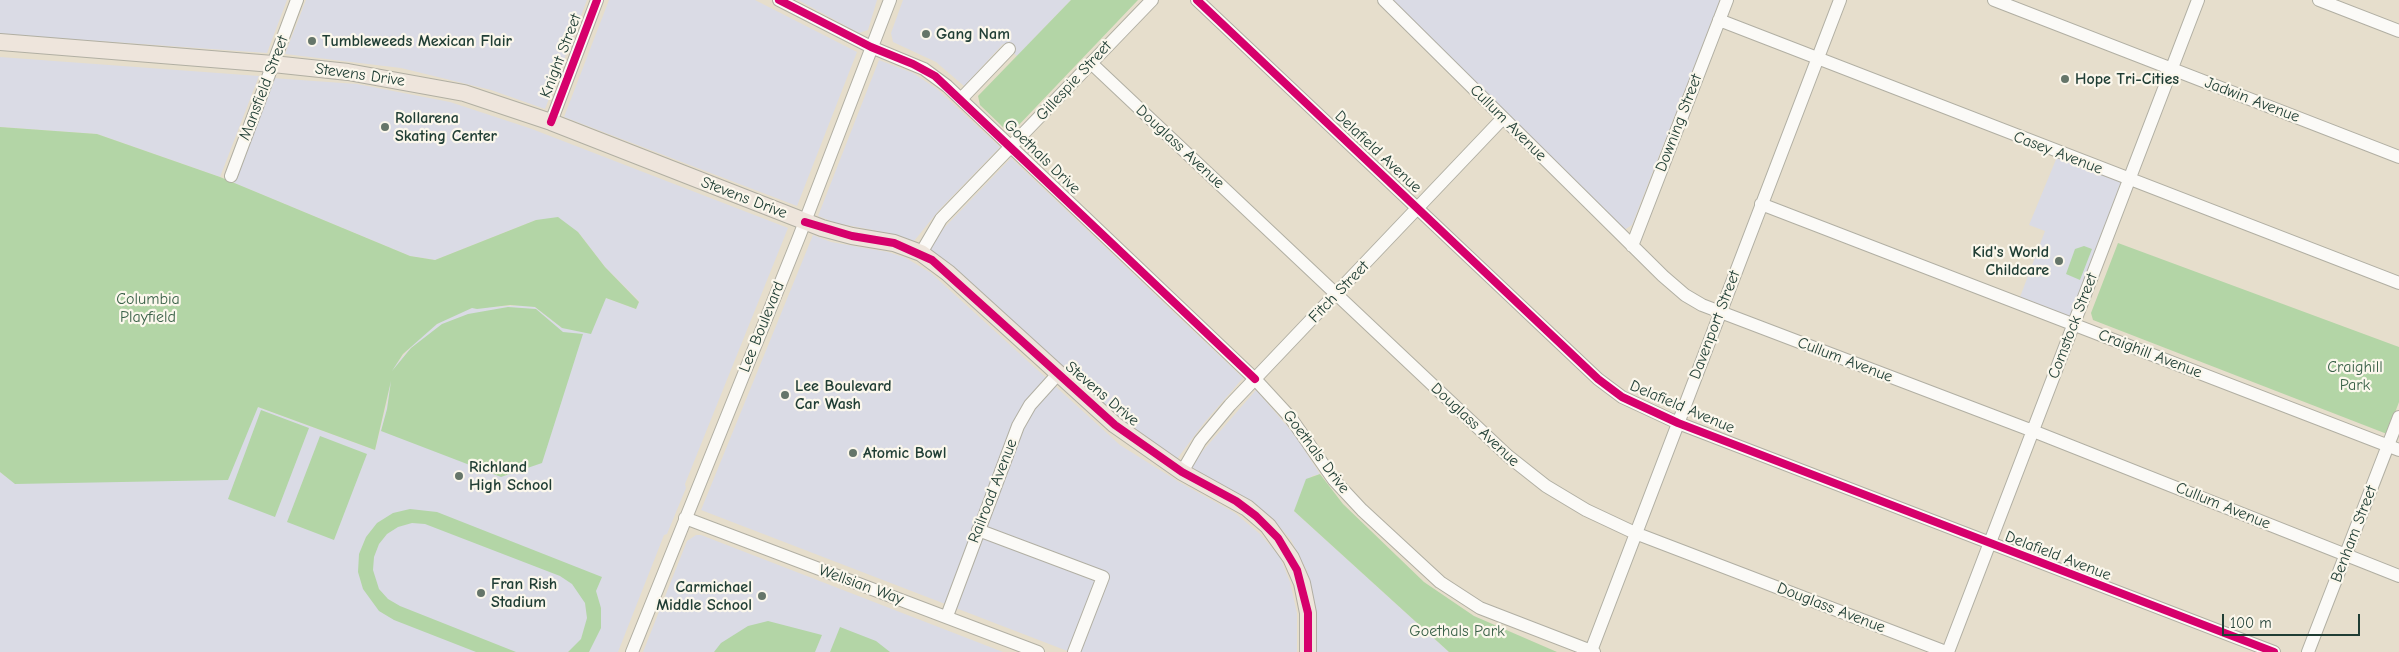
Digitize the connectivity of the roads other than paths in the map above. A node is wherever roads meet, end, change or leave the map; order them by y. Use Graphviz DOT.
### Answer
graph roads {
  1 [pos="298,0"];
  2 [pos="597,0"];
  3 [pos="779,0"];
  4 [pos="890,0"];
  5 [pos="1152,0"];
  6 [pos="1197,0"];
  7 [pos="1384,0"];
  8 [pos="1727,0"];
  9 [pos="1840,0"];
  10 [pos="1994,0"];
  11 [pos="2198,0"];
  12 [pos="2319,0"];
  13 [pos="1719,20"];
  14 [pos="2399,31"];
  15 [pos="0,42"];
  16 [pos="872,47"];
  17 [pos="1009,49"];
  18 [pos="1817,59"];
  19 [pos="1091,63"];
  20 [pos="273,64"];
  21 [pos="2172,69"];
  22 [pos="961,99"];
  23 [pos="1503,118"];
  24 [pos="551,122"];
  25 [pos="1012,147"];
  26 [pos="2399,157"];
  27 [pos="231,176"];
  28 [pos="2129,180"];
  29 [pos="1761,204"];
  30 [pos="1418,209"];
  31 [pos="805,222"];
  32 [pos="1632,246"];
  33 [pos="921,253"];
  34 [pos="2399,283"];
  35 [pos="1336,295"];
  36 [pos="1719,313"];
  37 [pos="2074,325"];
  38 [pos="1057,375"];
  39 [pos="1255,379"];
  40 [pos="2399,417"];
  41 [pos="1678,423"];
  42 [pos="2033,431"];
  43 [pos="2393,448"];
  44 [pos="1182,472"];
  45 [pos="685,518"];
  46 [pos="978,530"];
  47 [pos="1635,533"];
  48 [pos="1989,544"];
  49 [pos="2346,555"];
  50 [pos="2399,576"];
  51 [pos="947,616"];
  52 [pos="1593,651"];
  53 [pos="632,652"];
  54 [pos="1038,652"];
  55 [pos="1074,652"];
  56 [pos="1308,652"];
  57 [pos="1947,652"];
  58 [pos="2274,652"];
  59 [pos="2308,652"];
  1 -- 20 [label="street, Mansfield Street"];
  2 -- 24 [label="street, Knight Street"];
  3 -- 16 [label="street, Goethals Drive"];
  4 -- 16 [label="street, Lee Boulevard"];
  5 -- 19 [label="street, Gillespie Street"];
  6 -- 30 [label="street, Delafield Avenue"];
  7 -- 23 [label="street, Cullum Avenue"];
  8 -- 13 [label="street, Downing Street"];
  9 -- 18 [label="street, Davenport Street"];
  10 -- 21 [label="street, Jadwin Avenue"];
  11 -- 21 [label="street, Comstock Street"];
  12 -- 14 [label="street"];
  13 -- 18 [label="street, Casey Avenue"];
  13 -- 32 [label="street, Downing Street"];
  15 -- 20 [label="main road, Stevens Drive"];
  16 -- 22 [label="street, Goethals Drive"];
  16 -- 31 [label="street, Lee Boulevard"];
  17 -- 22 [label="street"];
  18 -- 28 [label="street, Casey Avenue"];
  18 -- 29 [label="street, Davenport Street"];
  19 -- 25 [label="street, Gillespie Street"];
  19 -- 35 [label="street, Douglass Avenue"];
  20 -- 24 [label="main road, Stevens Drive"];
  20 -- 27 [label="street, Mansfield Street"];
  21 -- 26 [label="street, Jadwin Avenue"];
  21 -- 28 [label="street, Comstock Street"];
  22 -- 25 [label="street, Goethals Drive"];
  23 -- 30 [label="street, Fitch Street"];
  23 -- 32 [label="street, Cullum Avenue"];
  24 -- 31 [label="main road, Stevens Drive"];
  25 -- 33 [label="street, Gillespie Street"];
  25 -- 39 [label="street, Goethals Drive"];
  28 -- 34 [label="street, Casey Avenue"];
  28 -- 37 [label="street, Comstock Street"];
  29 -- 36 [label="street, Davenport Street"];
  29 -- 37 [label="street, Craighill Avenue"];
  30 -- 35 [label="street, Fitch Street"];
  30 -- 41 [label="street, Delafield Avenue"];
  31 -- 33 [label="main road, Stevens Drive"];
  31 -- 45 [label="street, Lee Boulevard"];
  32 -- 36 [label="street, Cullum Avenue"];
  33 -- 38 [label="main road, Stevens Drive"];
  35 -- 39 [label="street, Fitch Street"];
  35 -- 47 [label="street, Douglass Avenue"];
  36 -- 41 [label="street, Davenport Street"];
  36 -- 42 [label="street, Cullum Avenue"];
  37 -- 42 [label="street, Comstock Street"];
  37 -- 43 [label="street, Craighill Avenue"];
  38 -- 44 [label="main road, Stevens Drive"];
  38 -- 46 [label="street, Railroad Avenue"];
  39 -- 44 [label="street, Fitch Street"];
  39 -- 52 [label="street, Goethals Drive"];
  40 -- 43 [label="street, Benham Street"];
  41 -- 47 [label="street, Davenport Street"];
  41 -- 48 [label="street, Delafield Avenue"];
  42 -- 48 [label="street, Comstock Street"];
  42 -- 49 [label="street, Cullum Avenue"];
  43 -- 49 [label="street, Benham Street"];
  44 -- 56 [label="main road, Stevens Drive"];
  45 -- 51 [label="street, Wellsian Way"];
  45 -- 53 [label="street, Lee Boulevard"];
  46 -- 51 [label="street, Railroad Avenue"];
  46 -- 55 [label="street"];
  47 -- 52 [label="street, Davenport Street"];
  47 -- 57 [label="street, Douglass Avenue"];
  48 -- 57 [label="street, Comstock Street"];
  48 -- 58 [label="street, Delafield Avenue"];
  49 -- 50 [label="street, Cullum Avenue"];
  49 -- 59 [label="street, Benham Street"];
  51 -- 54 [label="street, Wellsian Way"];
}
